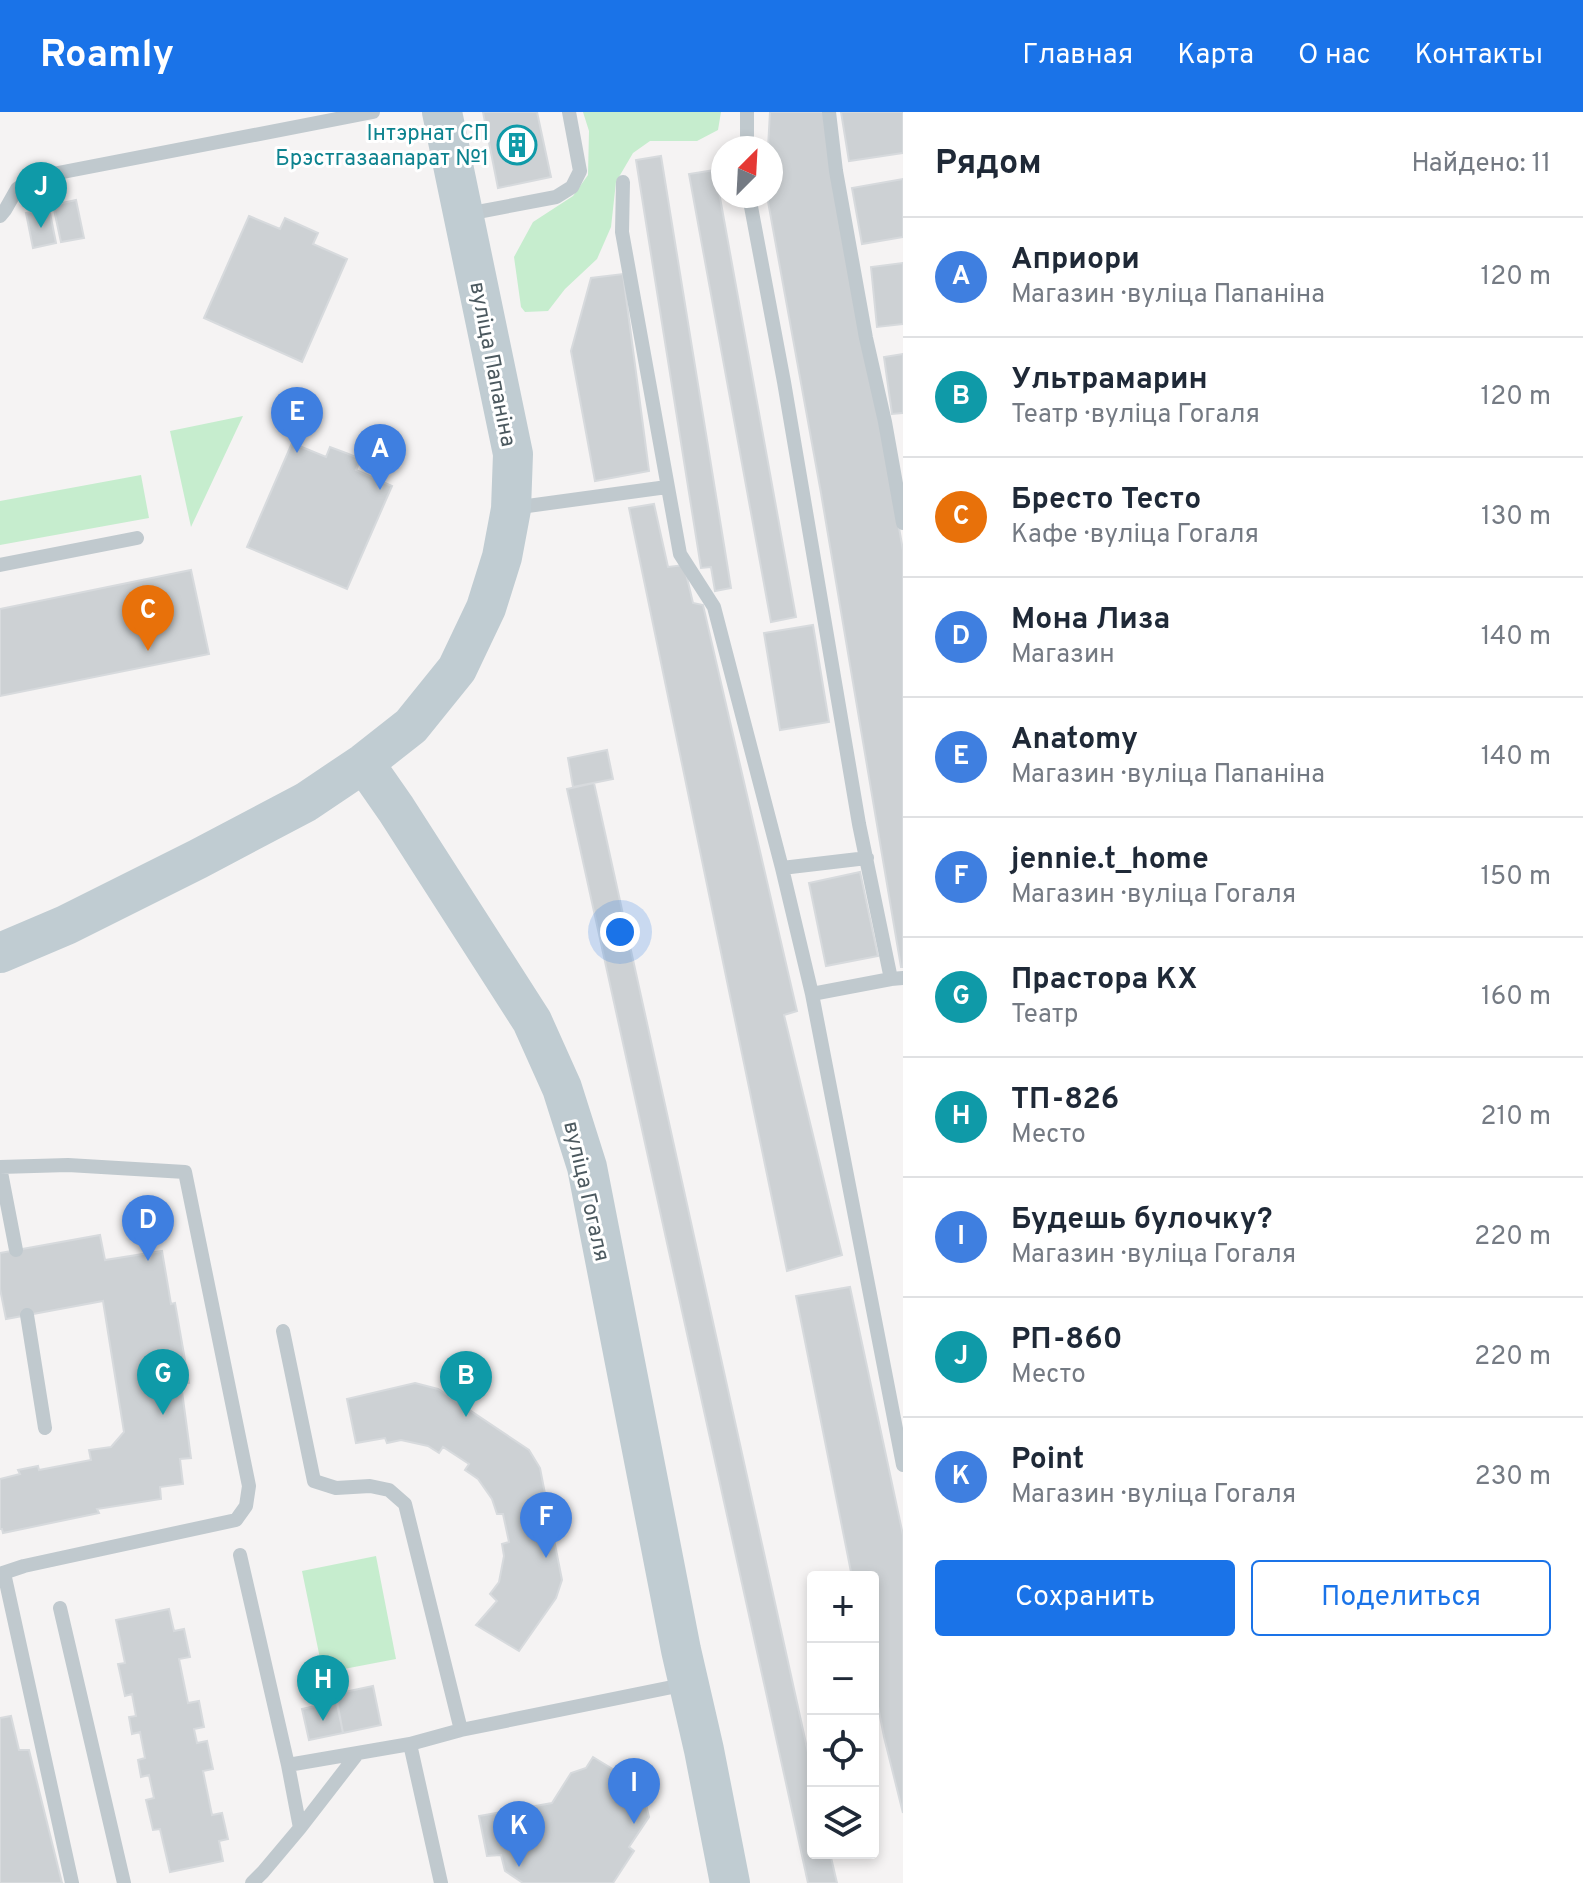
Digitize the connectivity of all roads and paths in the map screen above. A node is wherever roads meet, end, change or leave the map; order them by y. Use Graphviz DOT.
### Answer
graph roads {
  1 [pos="373,112"];
  2 [pos="442,112"];
  3 [pos="569,112"];
  4 [pos="747,112"];
  5 [pos="829,112"];
  6 [pos="747,136"];
  7 [pos="623,182"];
  8 [pos="751,208"];
  9 [pos="464,215"];
  10 [pos="0,216"];
  11 [pos="667,487"];
  12 [pos="511,509"];
  13 [pos="903,523"];
  14 [pos="137,538"];
  15 [pos="0,565"];
  16 [pos="364,763"];
  17 [pos="867,858"];
  18 [pos="782,868"];
  19 [pos="0,953"];
  20 [pos="897,978"];
  21 [pos="812,994"];
  22 [pos="0,1167"];
  23 [pos="16,1250"];
  24 [pos="27,1315"];
  25 [pos="283,1331"];
  26 [pos="45,1428"];
  27 [pos="903,1465"];
  28 [pos="240,1555"];
  29 [pos="2,1574"];
  30 [pos="60,1608"];
  31 [pos="687,1684"];
  32 [pos="461,1730"];
  33 [pos="410,1744"];
  34 [pos="358,1753"];
  35 [pos="288,1765"];
  36 [pos="300,1828"];
  37 [pos="72,1883"];
  38 [pos="124,1883"];
  39 [pos="252,1883"];
  40 [pos="441,1883"];
  41 [pos="730,1883"];
  1 -- 10 [label="lane"];
  2 -- 9 [label="street, вуліца Папаніна"];
  3 -- 9 [label="lane"];
  4 -- 6 [label="lane"];
  5 -- 13 [label="lane"];
  7 -- 11 [label="lane"];
  8 -- 17 [label="lane"];
  9 -- 12 [label="street, вуліца Папаніна"];
  11 -- 12 [label="lane"];
  11 -- 18 [label="lane"];
  12 -- 16 [label="street, вуліца Папаніна"];
  14 -- 15 [label="lane"];
  16 -- 19 [label="street"];
  16 -- 31 [label="street, вуліца Гогаля"];
  17 -- 18 [label="lane"];
  17 -- 20 [label="lane"];
  18 -- 21 [label="lane"];
  20 -- 21 [label="lane"];
  21 -- 27 [label="lane"];
  22 -- 23 [label="lane"];
  22 -- 29 [label="lane"];
  24 -- 26 [label="lane"];
  25 -- 32 [label="lane"];
  28 -- 35 [label="lane"];
  29 -- 37 [label="lane"];
  30 -- 38 [label="lane"];
  31 -- 32 [label="lane"];
  31 -- 41 [label="street, вуліца Гогаля"];
  32 -- 33 [label="lane"];
  33 -- 34 [label="lane"];
  33 -- 40 [label="lane"];
  34 -- 35 [label="lane"];
  34 -- 36 [label="lane"];
  35 -- 36 [label="lane"];
  36 -- 39 [label="lane"];
}
